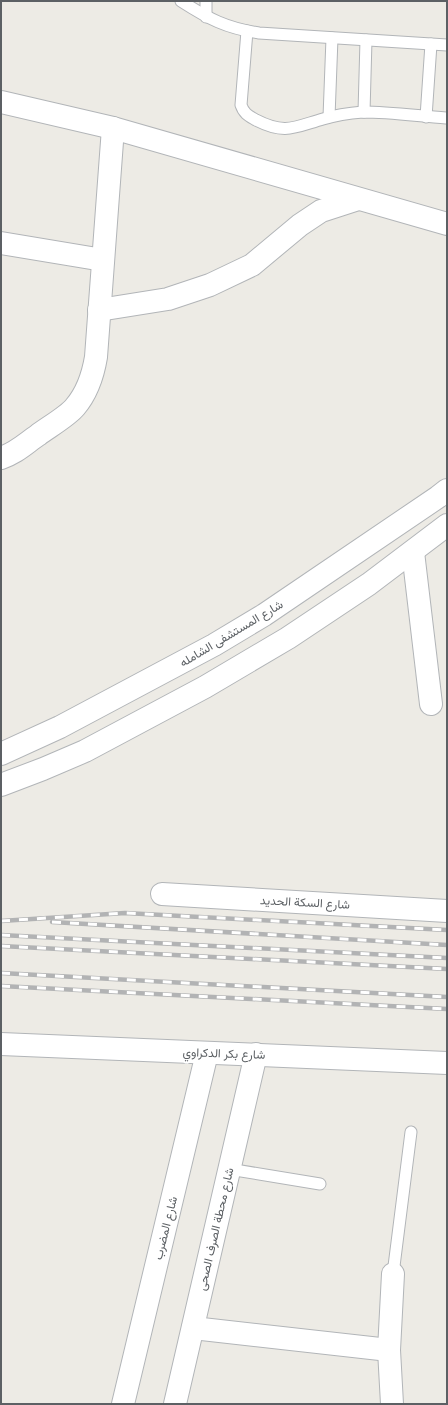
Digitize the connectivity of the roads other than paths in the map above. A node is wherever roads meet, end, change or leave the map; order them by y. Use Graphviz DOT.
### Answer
graph roads {
  1 [pos="181,1"];
  2 [pos="206,1"];
  3 [pos="206,17"];
  4 [pos="247,31"];
  5 [pos="332,38"];
  6 [pos="366,40"];
  7 [pos="431,44"];
  8 [pos="447,45"];
  9 [pos="1,102"];
  10 [pos="364,112"];
  11 [pos="426,116"];
  12 [pos="329,117"];
  13 [pos="446,118"];
  14 [pos="113,128"];
  15 [pos="358,198"];
  16 [pos="447,224"];
  17 [pos="1,243"];
  18 [pos="103,260"];
  19 [pos="99,310"];
  20 [pos="1,458"];
  21 [pos="447,490"];
  22 [pos="447,525"];
  23 [pos="413,552"];
  24 [pos="431,704"];
  25 [pos="1,754"];
  26 [pos="1,785"];
  27 [pos="162,894"];
  28 [pos="447,911"];
  29 [pos="1,1044"];
  30 [pos="207,1052"];
  31 [pos="256,1054"];
  32 [pos="447,1063"];
  33 [pos="411,1132"];
  34 [pos="229,1169"];
  35 [pos="320,1184"];
  36 [pos="394,1274"];
  37 [pos="192,1328"];
  38 [pos="389,1350"];
  39 [pos="123,1404"];
  40 [pos="175,1404"];
  41 [pos="392,1404"];
  1 -- 3 [label="lane"];
  2 -- 3 [label="lane"];
  3 -- 4 [label="lane"];
  4 -- 5 [label="lane"];
  4 -- 12 [label="lane"];
  5 -- 6 [label="lane"];
  5 -- 12 [label="lane"];
  6 -- 7 [label="lane"];
  6 -- 10 [label="lane"];
  7 -- 8 [label="lane"];
  7 -- 11 [label="lane"];
  9 -- 14 [label="street"];
  10 -- 11 [label="lane"];
  10 -- 12 [label="lane"];
  11 -- 13 [label="lane"];
  14 -- 15 [label="street"];
  14 -- 18 [label="street"];
  15 -- 16 [label="street"];
  15 -- 19 [label="street"];
  17 -- 18 [label="street"];
  18 -- 19 [label="street"];
  19 -- 20 [label="street"];
  21 -- 25 [label="street, شارع المستشفى الشامله"];
  22 -- 23 [label="street"];
  23 -- 24 [label="street"];
  23 -- 26 [label="street"];
  27 -- 28 [label="street, شارع السكة الحديد"];
  29 -- 30 [label="street, شارع بكر الدكراوي"];
  30 -- 31 [label="street, شارع بكر الدكراوي"];
  30 -- 39 [label="street, شارع المضرب"];
  31 -- 32 [label="street, شارع بكر الدكراوي"];
  31 -- 34 [label="street, شارع محطة الصرف الصحى"];
  33 -- 36 [label="lane"];
  34 -- 35 [label="lane"];
  34 -- 37 [label="street, شارع محطة الصرف الصحى"];
  36 -- 38 [label="street"];
  37 -- 38 [label="street"];
  37 -- 40 [label="street, شارع محطة الصرف الصحى"];
  38 -- 41 [label="street"];
}
